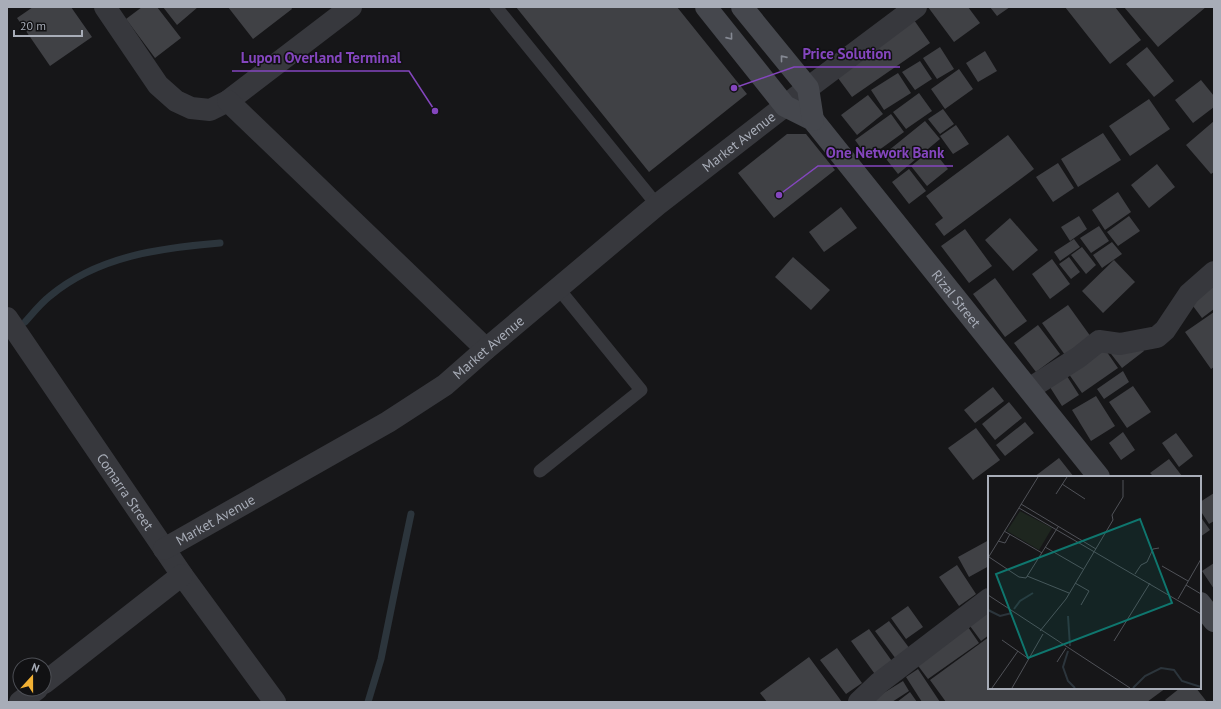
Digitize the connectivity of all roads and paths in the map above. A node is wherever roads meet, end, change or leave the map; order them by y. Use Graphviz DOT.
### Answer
graph roads {
  1 [pos="105,7"];
  2 [pos="351,7"];
  3 [pos="496,7"];
  4 [pos="706,7"];
  5 [pos="742,7"];
  6 [pos="916,7"];
  7 [pos="808,88"];
  8 [pos="228,101"];
  9 [pos="785,106"];
  10 [pos="813,120"];
  11 [pos="657,205"];
  12 [pos="1214,272"];
  13 [pos="558,288"];
  14 [pos="7,318"];
  15 [pos="486,349"];
  16 [pos="1029,389"];
  17 [pos="540,471"];
  18 [pos="1099,476"];
  19 [pos="164,549"];
  20 [pos="182,575"];
  21 [pos="988,600"];
  22 [pos="1201,604"];
  23 [pos="1214,621"];
  24 [pos="52,677"];
  25 [pos="275,702"];
  26 [pos="859,702"];
  1 -- 8 [label="street"];
  2 -- 8 [label="street"];
  3 -- 11 [label="lane"];
  4 -- 9 [label="street, Rizal Street, one-way"];
  7 -- 5 [label="street, one-way"];
  6 -- 7 [label="street, Market Avenue"];
  7 -- 9 [label="street, Market Avenue"];
  7 -- 10 [label="street, Rizal Street"];
  8 -- 15 [label="street"];
  9 -- 10 [label="street, Rizal Street"];
  9 -- 11 [label="street, Market Avenue"];
  10 -- 16 [label="street, Rizal Street"];
  11 -- 13 [label="street, Market Avenue"];
  12 -- 16 [label="street"];
  13 -- 15 [label="street, Market Avenue"];
  13 -- 17 [label="lane"];
  14 -- 19 [label="street, Comarra Street"];
  15 -- 19 [label="street, Market Avenue"];
  16 -- 18 [label="street, Rizal Street"];
  19 -- 20 [label="street, Comarra Street"];
  20 -- 24 [label="street"];
  20 -- 25 [label="street, Comarra Street"];
  21 -- 26 [label="street"];
  22 -- 23 [label="street"];
}
